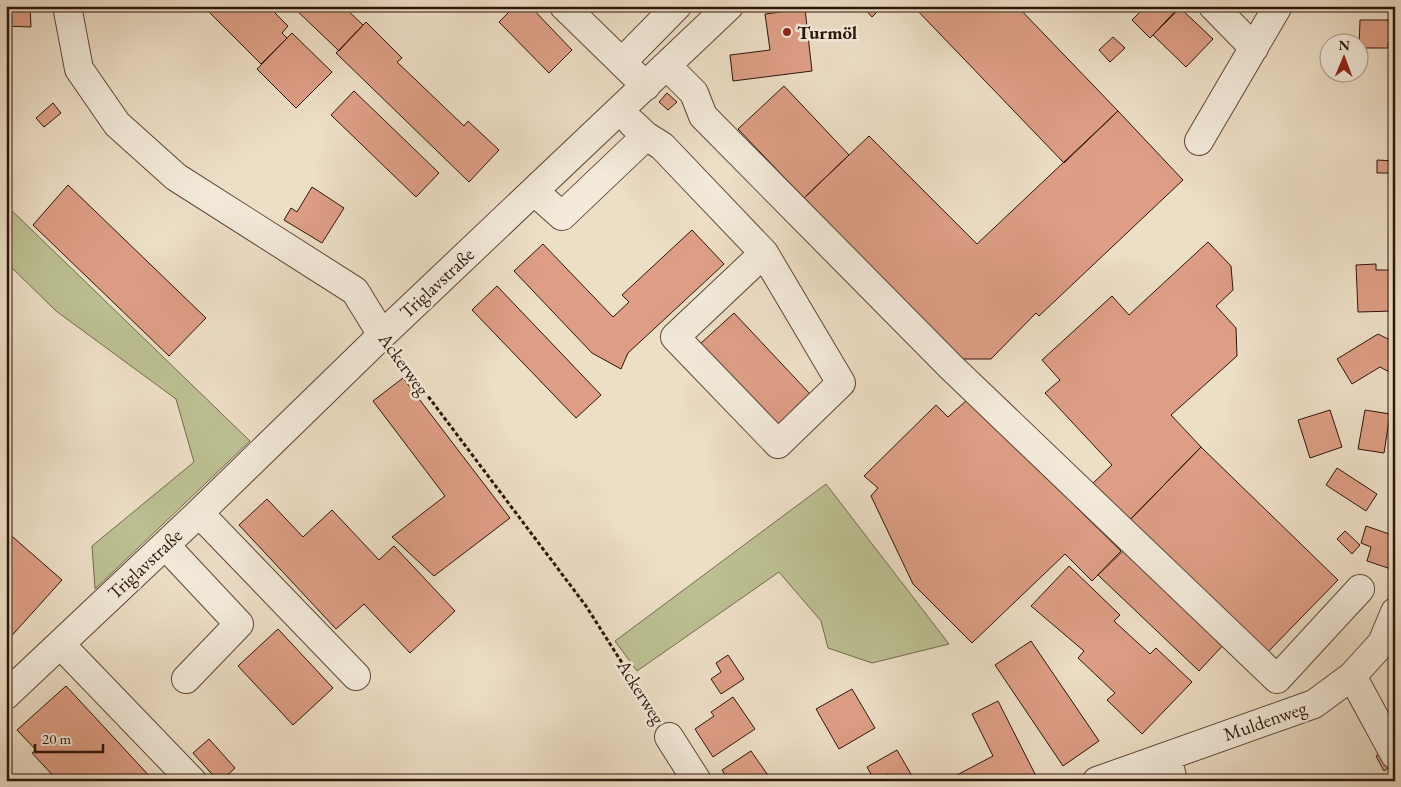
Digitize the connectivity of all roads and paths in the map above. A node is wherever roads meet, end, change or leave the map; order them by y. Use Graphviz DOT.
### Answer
graph roads {
  1 [pos="67,6"];
  2 [pos="564,6"];
  3 [pos="677,6"];
  4 [pos="729,6"];
  5 [pos="1213,6"];
  6 [pos="1278,6"];
  7 [pos="1254,48"];
  8 [pos="622,62"];
  9 [pos="667,66"];
  10 [pos="646,86"];
  11 [pos="620,110"];
  12 [pos="646,136"];
  13 [pos="1199,141"];
  14 [pos="535,192"];
  15 [pos="764,253"];
  16 [pos="382,335"];
  17 [pos="199,513"];
  18 [pos="165,545"];
  19 [pos="1360,589"];
  20 [pos="1395,612"];
  21 [pos="60,644"];
  22 [pos="356,676"];
  23 [pos="1352,676"];
  24 [pos="186,679"];
  25 [pos="6,695"];
  26 [pos="669,737"];
  27 [pos="1395,755"];
  28 [pos="1170,768"];
  29 [pos="192,781"];
  30 [pos="697,781"];
  31 [pos="1097,781"];
  1 -- 16 [label="street, Ackerweg"];
  2 -- 8 [label="street"];
  3 -- 8 [label="street"];
  4 -- 9 [label="street, Triglavstraße"];
  5 -- 7 [label="street"];
  6 -- 7 [label="street"];
  7 -- 13 [label="street"];
  8 -- 10 [label="street"];
  9 -- 10 [label="street, Triglavstraße"];
  9 -- 19 [label="street"];
  10 -- 11 [label="street, Triglavstraße"];
  11 -- 12 [label="street"];
  11 -- 14 [label="street, Triglavstraße"];
  12 -- 14 [label="street"];
  12 -- 15 [label="street"];
  14 -- 16 [label="street, Triglavstraße"];
  15 -- 15 [label="street"];
  16 -- 17 [label="street, Triglavstraße"];
  16 -- 26 [label="path, Ackerweg"];
  17 -- 18 [label="street, Triglavstraße"];
  17 -- 22 [label="street"];
  18 -- 21 [label="street, Triglavstraße"];
  18 -- 24 [label="street"];
  20 -- 23 [label="street, Muldenweg"];
  21 -- 25 [label="street, Triglavstraße"];
  21 -- 29 [label="street"];
  23 -- 27 [label="street"];
  23 -- 28 [label="street, Muldenweg"];
  26 -- 30 [label="street, Ackerweg"];
  28 -- 31 [label="street, Muldenweg"];
}
